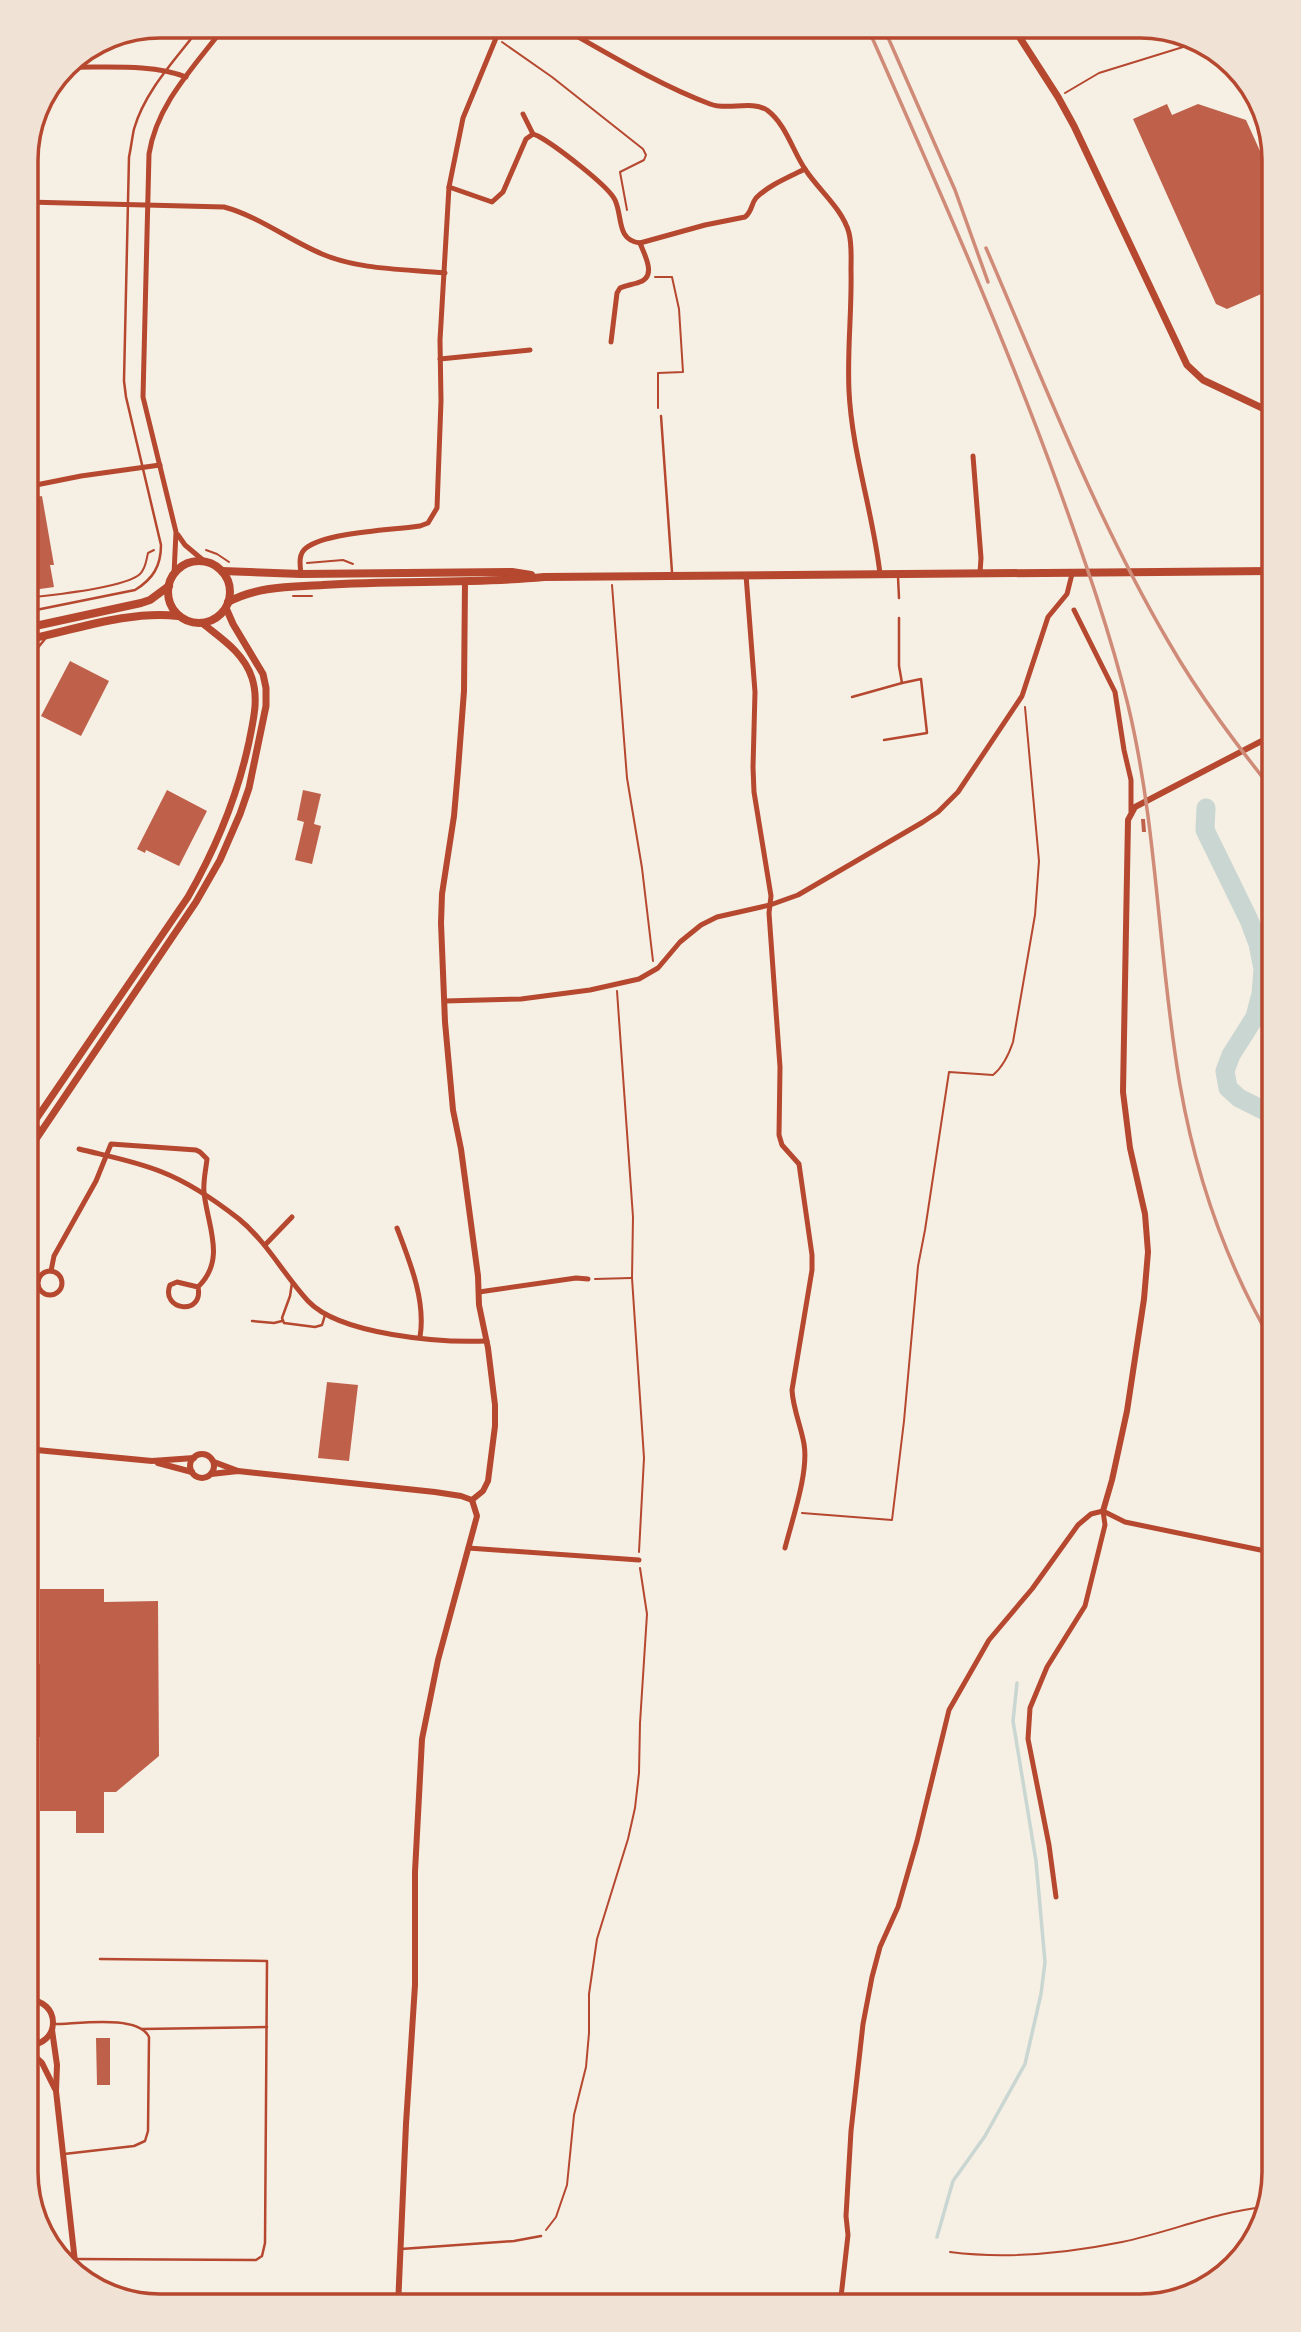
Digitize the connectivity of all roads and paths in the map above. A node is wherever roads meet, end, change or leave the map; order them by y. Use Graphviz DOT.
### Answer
graph roads {
  1 [pos="192,38"];
  2 [pos="216,38"];
  3 [pos="496,38"];
  4 [pos="500,38"];
  5 [pos="582,38"];
  6 [pos="1021,39"];
  7 [pos="1184,47"];
  8 [pos="82,68"];
  9 [pos="166,71"];
  10 [pos="186,78"];
  11 [pos="1058,97"];
  12 [pos="523,114"];
  13 [pos="533,134"];
  14 [pos="805,169"];
  15 [pos="449,187"];
  16 [pos="39,202"];
  17 [pos="147,204"];
  18 [pos="129,205"];
  19 [pos="628,218"];
  20 [pos="640,243"];
  21 [pos="445,273"];
  22 [pos="649,276"];
  23 [pos="611,342"];
  24 [pos="530,350"];
  25 [pos="440,359"];
  26 [pos="1262,408"];
  27 [pos="661,416"];
  28 [pos="974,456"];
  29 [pos="160,465"];
  30 [pos="143,467"];
  31 [pos="39,485"];
  32 [pos="176,532"];
  33 [pos="161,549"];
  34 [pos="202,549"];
  35 [pos="204,561"];
  36 [pos="233,564"];
  37 [pos="1262,571"];
  38 [pos="222,572"];
  39 [pos="980,573"];
  40 [pos="174,574"];
  41 [pos="301,574"];
  42 [pos="880,574"];
  43 [pos="897,574"];
  44 [pos="1072,574"];
  45 [pos="746,575"];
  46 [pos="672,576"];
  47 [pos="544,577"];
  48 [pos="612,577"];
  49 [pos="465,581"];
  50 [pos="169,586"];
  51 [pos="39,596"];
  52 [pos="899,598"];
  53 [pos="227,605"];
  54 [pos="39,609"];
  55 [pos="1074,610"];
  56 [pos="179,616"];
  57 [pos="899,618"];
  58 [pos="202,623"];
  59 [pos="39,625"];
  60 [pos="47,636"];
  61 [pos="39,638"];
  62 [pos="39,647"];
  63 [pos="902,683"];
  64 [pos="1022,696"];
  65 [pos="852,697"];
  66 [pos="884,740"];
  67 [pos="1262,741"];
  68 [pos="1132,811"];
  69 [pos="770,905"];
  70 [pos="653,971"];
  71 [pos="617,984"];
  72 [pos="445,1001"];
  73 [pos="39,1111"];
  74 [pos="41,1130"];
  75 [pos="39,1134"];
  76 [pos="79,1149"];
  77 [pos="106,1156"];
  78 [pos="204,1195"];
  79 [pos="292,1217"];
  80 [pos="397,1228"];
  81 [pos="265,1245"];
  82 [pos="51,1271"];
  83 [pos="632,1278"];
  84 [pos="588,1279"];
  85 [pos="38,1282"];
  86 [pos="292,1282"];
  87 [pos="38,1286"];
  88 [pos="198,1287"];
  89 [pos="479,1292"];
  90 [pos="325,1315"];
  91 [pos="252,1321"];
  92 [pos="282,1321"];
  93 [pos="420,1338"];
  94 [pos="487,1341"];
  95 [pos="38,1450"];
  96 [pos="194,1458"];
  97 [pos="152,1461"];
  98 [pos="214,1462"];
  99 [pos="238,1471"];
  100 [pos="192,1472"];
  101 [pos="211,1474"];
  102 [pos="472,1500"];
  103 [pos="1103,1511"];
  104 [pos="794,1512"];
  105 [pos="468,1548"];
  106 [pos="785,1548"];
  107 [pos="1262,1550"];
  108 [pos="639,1560"];
  109 [pos="1056,1897"];
  110 [pos="100,1959"];
  111 [pos="38,2002"];
  112 [pos="53,2027"];
  113 [pos="267,2027"];
  114 [pos="142,2029"];
  115 [pos="38,2044"];
  116 [pos="38,2059"];
  117 [pos="56,2091"];
  118 [pos="64,2154"];
  119 [pos="1256,2209"];
  120 [pos="541,2236"];
  121 [pos="401,2249"];
  122 [pos="950,2252"];
  123 [pos="75,2258"];
  124 [pos="76,2259"];
  125 [pos="399,2293"];
  126 [pos="841,2294"];
  1 -- 9 [label="lane"];
  2 -- 10 [label="street"];
  3 -- 15 [label="street"];
  4 -- 19 [label="path"];
  5 -- 14 [label="street"];
  6 -- 11 [label="main road"];
  7 -- 11 [label="path"];
  8 -- 9 [label="street"];
  9 -- 10 [label="street"];
  9 -- 18 [label="lane"];
  10 -- 17 [label="street"];
  11 -- 26 [label="main road"];
  12 -- 13 [label="street"];
  13 -- 15 [label="street"];
  13 -- 20 [label="street"];
  14 -- 20 [label="street"];
  14 -- 42 [label="street"];
  15 -- 21 [label="street"];
  16 -- 18 [label="street"];
  17 -- 18 [label="street"];
  17 -- 21 [label="street"];
  17 -- 29 [label="street"];
  18 -- 30 [label="lane"];
  20 -- 22 [label="street"];
  21 -- 25 [label="street"];
  22 -- 23 [label="street"];
  22 -- 27 [label="path"];
  24 -- 25 [label="street"];
  25 -- 41 [label="street"];
  27 -- 46 [label="lane"];
  28 -- 39 [label="street"];
  29 -- 30 [label="street"];
  29 -- 32 [label="street"];
  30 -- 31 [label="street"];
  30 -- 33 [label="lane"];
  32 -- 35 [label="street"];
  32 -- 40 [label="street"];
  33 -- 51 [label="path"];
  33 -- 54 [label="lane"];
  34 -- 36 [label="path"];
  35 -- 38 [label="main road"];
  35 -- 40 [label="main road"];
  37 -- 44 [label="main road"];
  38 -- 41 [label="main road"];
  38 -- 53 [label="main road"];
  39 -- 43 [label="main road"];
  39 -- 44 [label="main road"];
  40 -- 50 [label="main road"];
  41 -- 47 [label="main road"];
  42 -- 43 [label="main road"];
  42 -- 45 [label="main road"];
  43 -- 52 [label="lane"];
  44 -- 64 [label="street"];
  45 -- 46 [label="main road"];
  45 -- 69 [label="street"];
  46 -- 48 [label="main road"];
  47 -- 48 [label="main road"];
  47 -- 49 [label="main road"];
  48 -- 70 [label="path"];
  49 -- 53 [label="main road"];
  49 -- 72 [label="street"];
  50 -- 56 [label="main road"];
  50 -- 59 [label="main road"];
  53 -- 58 [label="main road"];
  53 -- 74 [label="main road"];
  55 -- 68 [label="street"];
  56 -- 58 [label="main road"];
  56 -- 60 [label="main road"];
  57 -- 63 [label="lane"];
  58 -- 73 [label="main road"];
  60 -- 61 [label="main road"];
  60 -- 62 [label="lane"];
  63 -- 65 [label="lane"];
  63 -- 66 [label="lane"];
  64 -- 69 [label="street"];
  64 -- 104 [label="path"];
  67 -- 68 [label="street"];
  68 -- 103 [label="street"];
  69 -- 70 [label="street"];
  69 -- 104 [label="street"];
  70 -- 71 [label="street"];
  71 -- 72 [label="street"];
  71 -- 83 [label="path"];
  72 -- 89 [label="street"];
  74 -- 75 [label="main road"];
  76 -- 77 [label="street"];
  77 -- 78 [label="street"];
  77 -- 78 [label="street"];
  77 -- 82 [label="street"];
  78 -- 81 [label="street"];
  78 -- 88 [label="street"];
  79 -- 81 [label="street"];
  80 -- 93 [label="street"];
  81 -- 86 [label="street"];
  82 -- 85 [label="street"];
  82 -- 87 [label="street"];
  83 -- 84 [label="path"];
  83 -- 108 [label="path"];
  84 -- 89 [label="street"];
  86 -- 90 [label="street"];
  86 -- 92 [label="lane"];
  88 -- 88 [label="street"];
  89 -- 94 [label="street"];
  90 -- 92 [label="lane"];
  90 -- 93 [label="street"];
  91 -- 92 [label="lane"];
  93 -- 94 [label="street"];
  94 -- 102 [label="street"];
  95 -- 97 [label="street"];
  96 -- 97 [label="street"];
  96 -- 98 [label="street"];
  96 -- 100 [label="street"];
  97 -- 100 [label="street"];
  98 -- 99 [label="street"];
  98 -- 101 [label="street"];
  99 -- 101 [label="street"];
  99 -- 102 [label="street"];
  100 -- 101 [label="street"];
  102 -- 105 [label="street"];
  103 -- 107 [label="street"];
  103 -- 109 [label="street"];
  103 -- 126 [label="street"];
  104 -- 106 [label="street"];
  105 -- 108 [label="street"];
  105 -- 121 [label="street"];
  108 -- 120 [label="path"];
  110 -- 113 [label="lane"];
  111 -- 112 [label="street"];
  112 -- 114 [label="lane"];
  112 -- 115 [label="street"];
  112 -- 117 [label="street"];
  113 -- 114 [label="lane"];
  113 -- 124 [label="lane"];
  114 -- 118 [label="lane"];
  116 -- 117 [label="street"];
  117 -- 118 [label="street"];
  118 -- 123 [label="street"];
  119 -- 122 [label="path"];
  120 -- 121 [label="lane"];
  121 -- 125 [label="street"];
}
